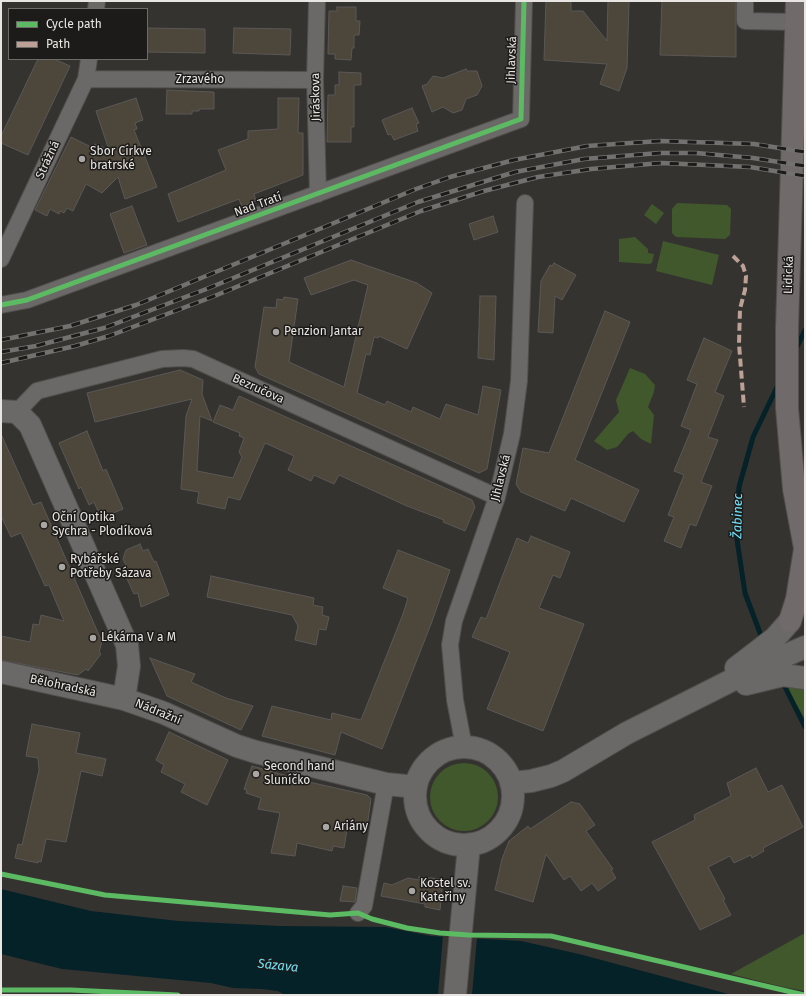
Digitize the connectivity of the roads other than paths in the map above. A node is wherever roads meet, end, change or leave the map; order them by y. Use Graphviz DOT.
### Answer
graph roads {
  1 [pos="317,1"];
  2 [pos="524,1"];
  3 [pos="745,1"];
  4 [pos="797,1"];
  5 [pos="796,22"];
  6 [pos="89,60"];
  7 [pos="86,79"];
  8 [pos="315,80"];
  9 [pos="521,119"];
  10 [pos="318,194"];
  11 [pos="525,203"];
  12 [pos="1,259"];
  13 [pos="1,305"];
  14 [pos="9,412"];
  15 [pos="497,497"];
  16 [pos="805,549"];
  17 [pos="802,648"];
  18 [pos="755,669"];
  19 [pos="1,672"];
  20 [pos="805,678"];
  21 [pos="124,699"];
  22 [pos="464,747"];
  23 [pos="512,783"];
  24 [pos="386,784"];
  25 [pos="416,787"];
  26 [pos="469,845"];
  27 [pos="358,913"];
  28 [pos="455,995"];
  1 -- 8 [label="street, Jiráskova"];
  2 -- 9 [label="street, Jihlavská"];
  3 -- 5 [label="street"];
  4 -- 5 [label="main road, Lidická"];
  5 -- 16 [label="main road, Lidická"];
  6 -- 7 [label="street, Strážná"];
  7 -- 8 [label="street, Zrzavého"];
  7 -- 12 [label="street, Strážná"];
  8 -- 10 [label="street, Jiráskova"];
  9 -- 10 [label="street, Nad Tratí"];
  10 -- 13 [label="street, Nad Tratí"];
  11 -- 15 [label="street, Jihlavská"];
  14 -- 15 [label="street, Bezručova"];
  14 -- 21 [label="main road, Nádražní"];
  15 -- 22 [label="street, Jihlavská"];
  16 -- 18 [label="main road, Lidická"];
  17 -- 18 [label="main road"];
  18 -- 20 [label="main road"];
  18 -- 23 [label="main road"];
  19 -- 21 [label="main road, Bělohradská"];
  21 -- 24 [label="main road, Nádražní"];
  22 -- 23 [label="main road"];
  22 -- 25 [label="main road"];
  23 -- 26 [label="main road"];
  24 -- 25 [label="main road, Nádražní"];
  24 -- 27 [label="street"];
  25 -- 26 [label="main road"];
  26 -- 28 [label="main road"];
}
